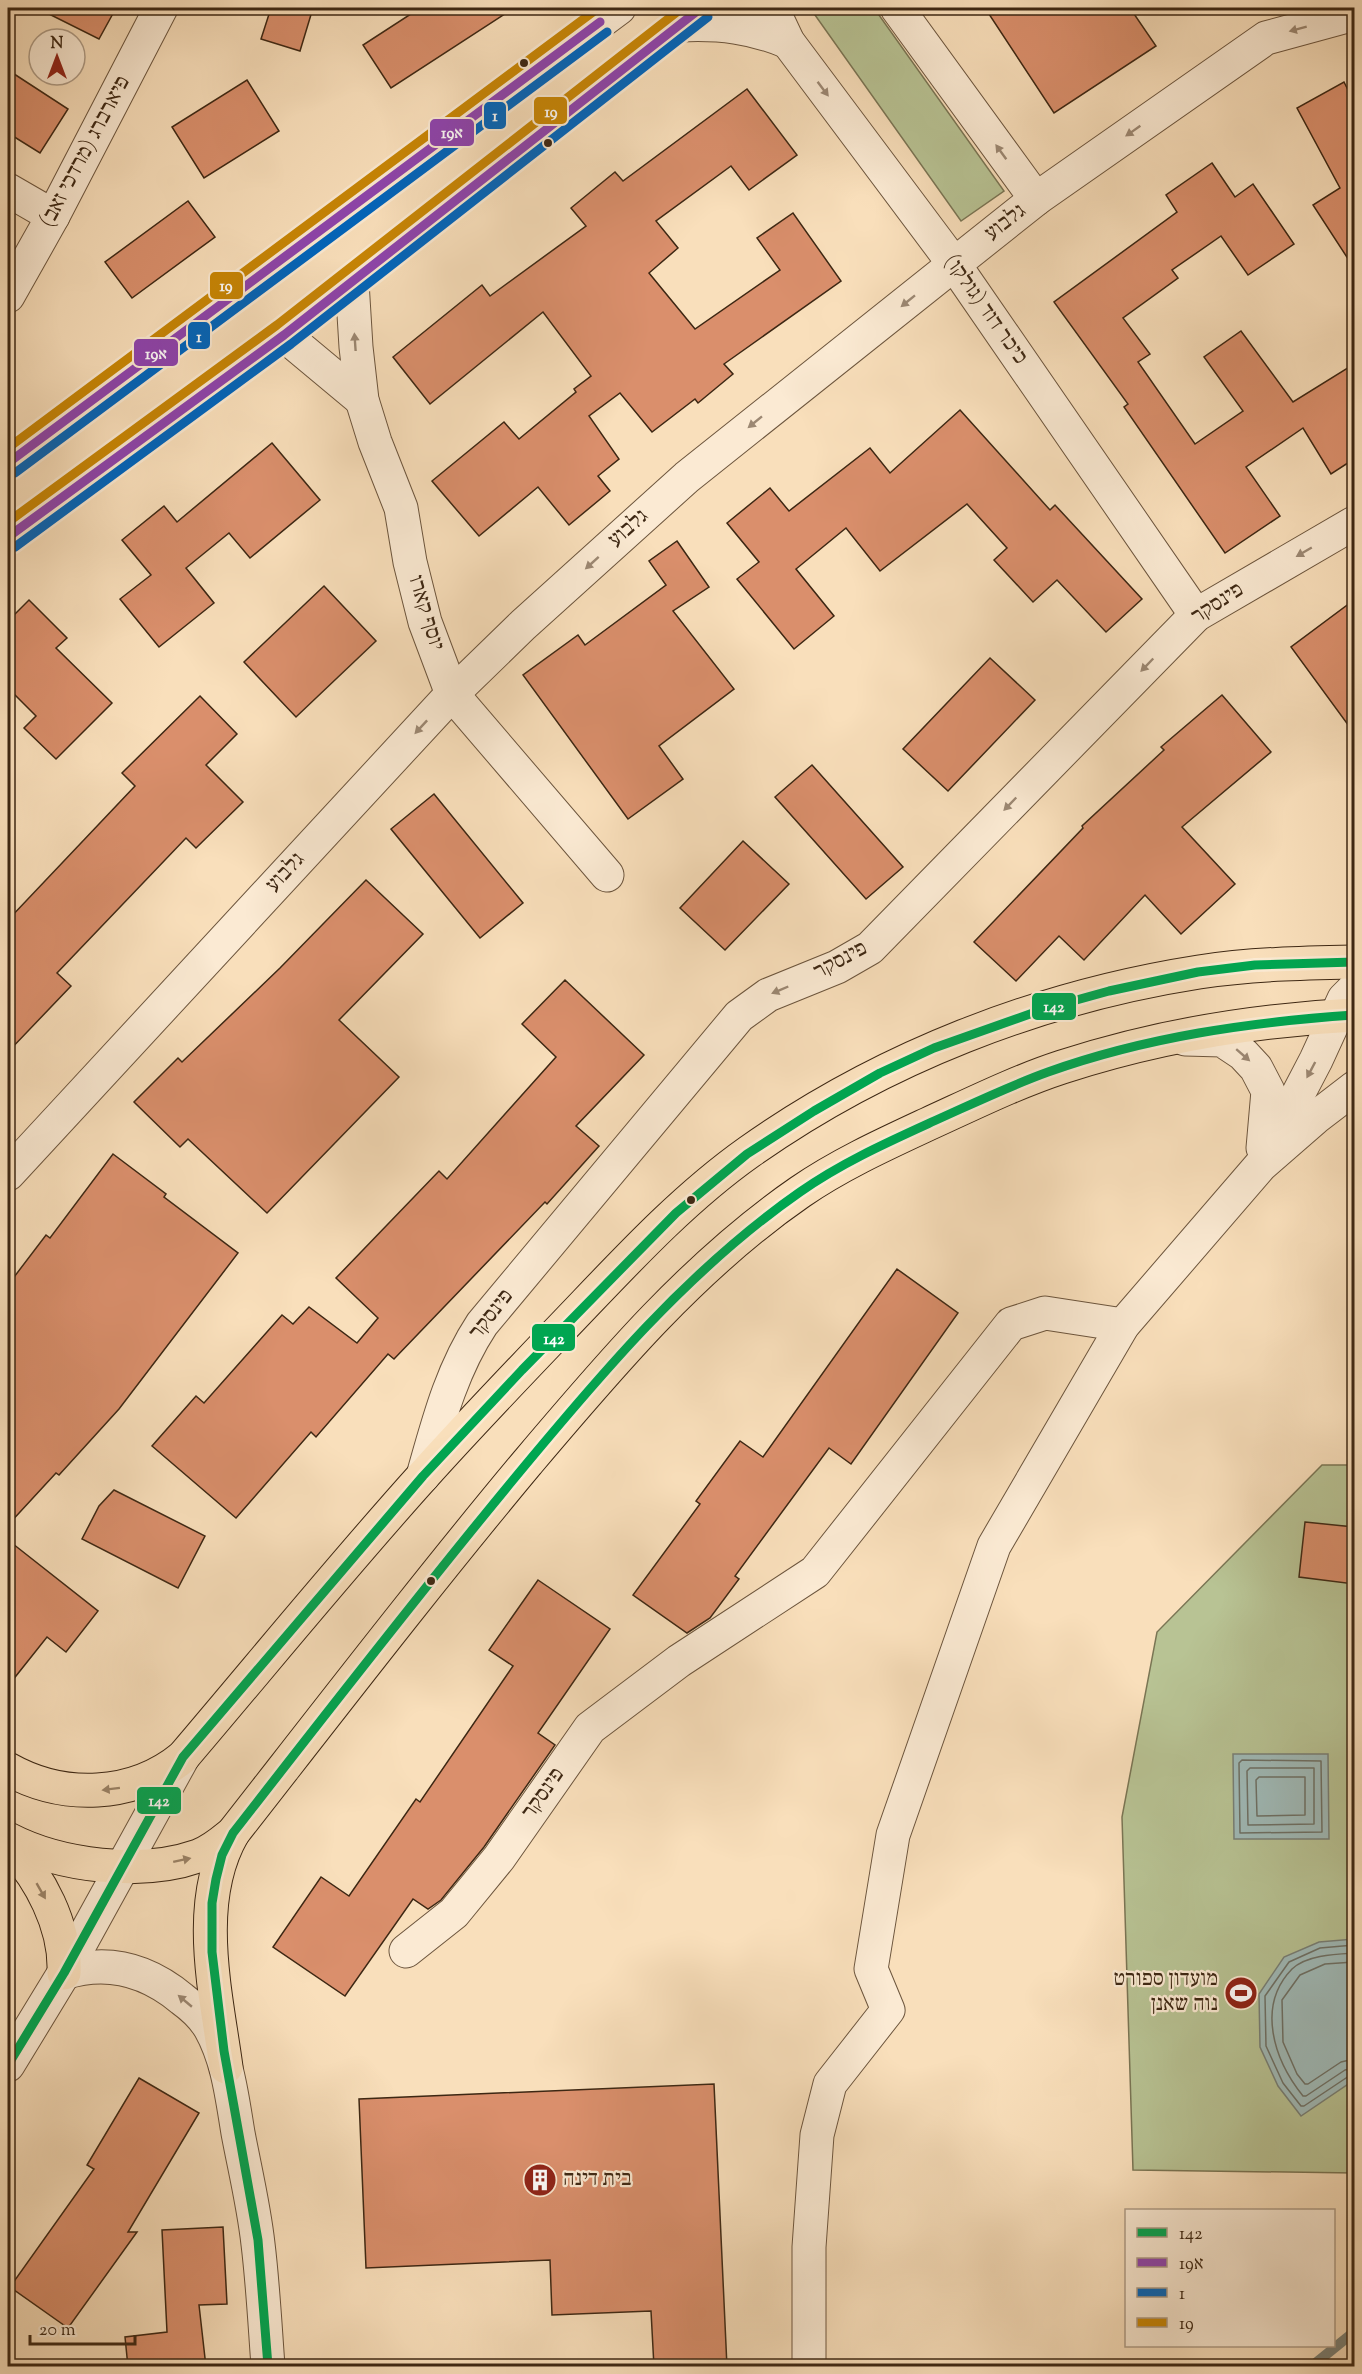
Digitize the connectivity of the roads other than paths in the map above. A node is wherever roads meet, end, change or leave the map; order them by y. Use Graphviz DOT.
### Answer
graph roads {
  1 [pos="161,8"];
  2 [pos="619,8"];
  3 [pos="772,8"];
  4 [pos="897,8"];
  5 [pos="1354,14"];
  6 [pos="691,16"];
  7 [pos="788,42"];
  8 [pos="8,190"];
  9 [pos="1036,200"];
  10 [pos="53,216"];
  11 [pos="954,264"];
  12 [pos="352,282"];
  13 [pos="8,296"];
  14 [pos="284,335"];
  15 [pos="362,400"];
  16 [pos="8,463"];
  17 [pos="1354,523"];
  18 [pos="8,537"];
  19 [pos="1196,615"];
  20 [pos="452,694"];
  21 [pos="607,875"];
  22 [pos="1354,962"];
  23 [pos="1354,988"];
  24 [pos="1345,1016"];
  25 [pos="1169,1039"];
  26 [pos="1354,1088"];
  27 [pos="1261,1165"];
  28 [pos="8,1174"];
  29 [pos="1123,1325"];
  30 [pos="423,1476"];
  31 [pos="183,1757"];
  32 [pos="8,1769"];
  33 [pos="233,1833"];
  34 [pos="8,1839"];
  35 [pos="8,1844"];
  36 [pos="124,1866"];
  37 [pos="406,1951"];
  38 [pos="64,1973"];
  39 [pos="8,2065"];
  40 [pos="226,2067"];
  41 [pos="268,2367"];
  42 [pos="809,2367"];
  1 -- 10 [label="street, פיארברג (מרדכי זאב)"];
  2 -- 16 [label="street"];
  3 -- 7 [label="street, כיכר דוד (גולקו)"];
  9 -- 4 [label="street, one-way"];
  5 -- 9 [label="street, גלבוע, one-way"];
  6 -- 7 [label="street"];
  6 -- 12 [label="street"];
  7 -- 11 [label="street, כיכר דוד (גולקו), one-way"];
  8 -- 10 [label="street"];
  9 -- 11 [label="street, גלבוע"];
  10 -- 13 [label="street, פיארברג (מרדכי זאב)"];
  11 -- 19 [label="street, כיכר דוד (גולקו)"];
  11 -- 20 [label="street, גלבוע, one-way"];
  12 -- 14 [label="street"];
  15 -- 12 [label="street, יוסף קארו, one-way"];
  14 -- 15 [label="street"];
  14 -- 18 [label="street"];
  15 -- 20 [label="street, יוסף קארו"];
  17 -- 19 [label="street, פינסקר, one-way"];
  19 -- 30 [label="street, פינסקר, one-way"];
  20 -- 21 [label="street, יוסף קארו"];
  20 -- 28 [label="street, גלבוע, one-way"];
  22 -- 30 [label="main road"];
  23 -- 24 [label="street"];
  24 -- 25 [label="main road"];
  24 -- 27 [label="street, one-way"];
  25 -- 27 [label="street, one-way"];
  25 -- 33 [label="main road"];
  26 -- 27 [label="street"];
  27 -- 29 [label="street"];
  29 -- 37 [label="street, פינסקר"];
  29 -- 42 [label="street"];
  30 -- 31 [label="main road"];
  31 -- 32 [label="main road, one-way"];
  31 -- 36 [label="street"];
  36 -- 33 [label="main road, one-way"];
  33 -- 40 [label="main road"];
  34 -- 36 [label="main road"];
  35 -- 38 [label="main road, one-way"];
  36 -- 38 [label="street"];
  38 -- 39 [label="street"];
  40 -- 38 [label="street, one-way"];
  40 -- 41 [label="street"];
}
